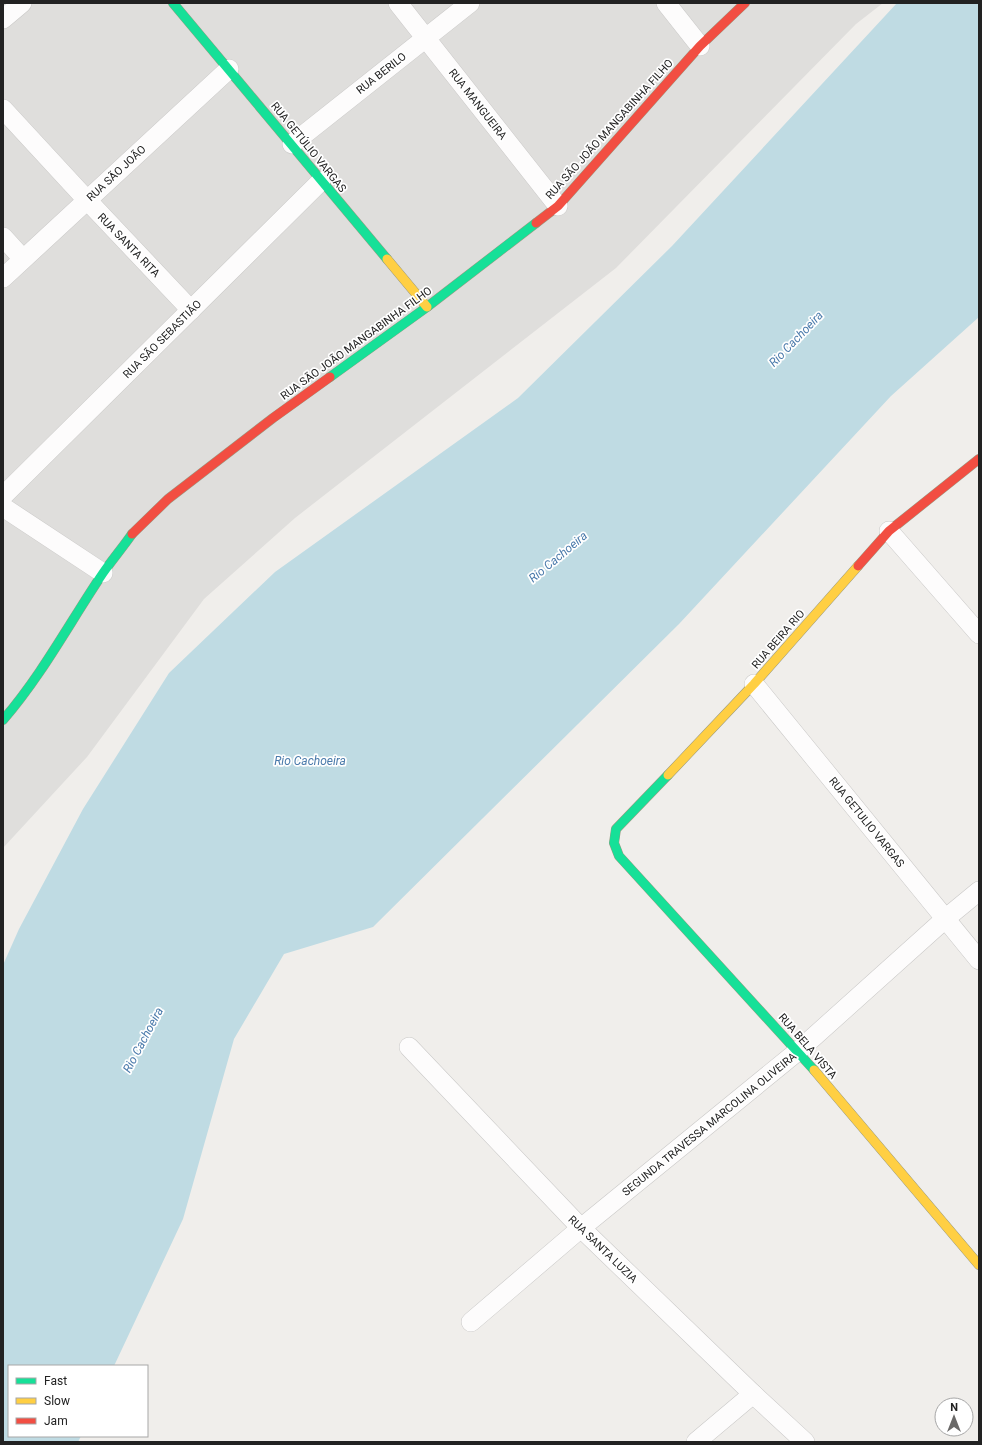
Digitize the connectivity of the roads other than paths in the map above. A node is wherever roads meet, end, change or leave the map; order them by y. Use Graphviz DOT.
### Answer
graph roads {
  1 [pos="22,3"];
  2 [pos="172,3"];
  3 [pos="398,3"];
  4 [pos="470,3"];
  5 [pos="666,3"];
  6 [pos="744,3"];
  7 [pos="3,20"];
  8 [pos="426,38"];
  9 [pos="700,46"];
  10 [pos="229,69"];
  11 [pos="3,109"];
  12 [pos="292,144"];
  13 [pos="321,182"];
  14 [pos="87,200"];
  15 [pos="558,206"];
  16 [pos="3,237"];
  17 [pos="23,259"];
  18 [pos="3,278"];
  19 [pos="427,306"];
  20 [pos="191,310"];
  21 [pos="979,459"];
  22 [pos="3,496"];
  23 [pos="3,507"];
  24 [pos="889,531"];
  25 [pos="103,573"];
  26 [pos="979,634"];
  27 [pos="754,684"];
  28 [pos="3,720"];
  29 [pos="615,847"];
  30 [pos="979,891"];
  31 [pos="945,919"];
  32 [pos="979,960"];
  33 [pos="409,1047"];
  34 [pos="798,1051"];
  35 [pos="581,1228"];
  36 [pos="979,1265"];
  37 [pos="471,1322"];
  38 [pos="753,1394"];
  39 [pos="696,1442"];
  40 [pos="805,1442"];
  1 -- 7 [label="street"];
  2 -- 10 [label="street, RUA GETÚLIO VARGAS"];
  3 -- 8 [label="street, RUA MANGUEIRA"];
  4 -- 8 [label="street, RUA BERILO"];
  5 -- 9 [label="street"];
  6 -- 9 [label="street, RUA SÃO JOÃO MANGABINHA FILHO"];
  8 -- 12 [label="street, RUA BERILO"];
  8 -- 15 [label="street, RUA MANGUEIRA"];
  9 -- 15 [label="street, RUA SÃO JOÃO MANGABINHA FILHO"];
  10 -- 12 [label="street, RUA GETÚLIO VARGAS"];
  10 -- 14 [label="street, RUA SÃO JOÃO"];
  11 -- 14 [label="street, RUA SANTA RITA"];
  12 -- 13 [label="street, RUA GETÚLIO VARGAS"];
  13 -- 19 [label="street, RUA GETÚLIO VARGAS"];
  13 -- 20 [label="street, RUA SÃO SEBASTIÃO"];
  14 -- 17 [label="street, RUA SÃO JOÃO"];
  14 -- 20 [label="street, RUA SANTA RITA"];
  15 -- 19 [label="street, RUA SÃO JOÃO MANGABINHA FILHO"];
  16 -- 17 [label="street"];
  17 -- 18 [label="street, RUA SÃO JOÃO"];
  19 -- 25 [label="street, RUA SÃO JOÃO MANGABINHA FILHO"];
  20 -- 22 [label="street, RUA SÃO SEBASTIÃO"];
  21 -- 24 [label="street, RUA BEIRA RIO"];
  23 -- 25 [label="street"];
  24 -- 26 [label="street"];
  24 -- 27 [label="street, RUA BEIRA RIO"];
  25 -- 28 [label="street, RUA SÃO JOÃO MANGABINHA FILHO"];
  27 -- 29 [label="street, RUA BEIRA RIO"];
  27 -- 31 [label="street, RUA GETULIO VARGAS"];
  29 -- 34 [label="street, RUA BELA VISTA"];
  30 -- 31 [label="street, SEGUNDA TRAVESSA MARCOLINA OLIVEIRA"];
  31 -- 32 [label="street, RUA GETULIO VARGAS"];
  31 -- 34 [label="street, SEGUNDA TRAVESSA MARCOLINA OLIVEIRA"];
  33 -- 35 [label="street, RUA SANTA LUZIA"];
  34 -- 35 [label="street, SEGUNDA TRAVESSA MARCOLINA OLIVEIRA"];
  34 -- 36 [label="street, RUA BELA VISTA"];
  35 -- 37 [label="street, SEGUNDA TRAVESSA MARCOLINA OLIVEIRA"];
  35 -- 38 [label="street, RUA SANTA LUZIA"];
  38 -- 39 [label="street"];
  38 -- 40 [label="street, RUA SANTA LUZIA"];
}
